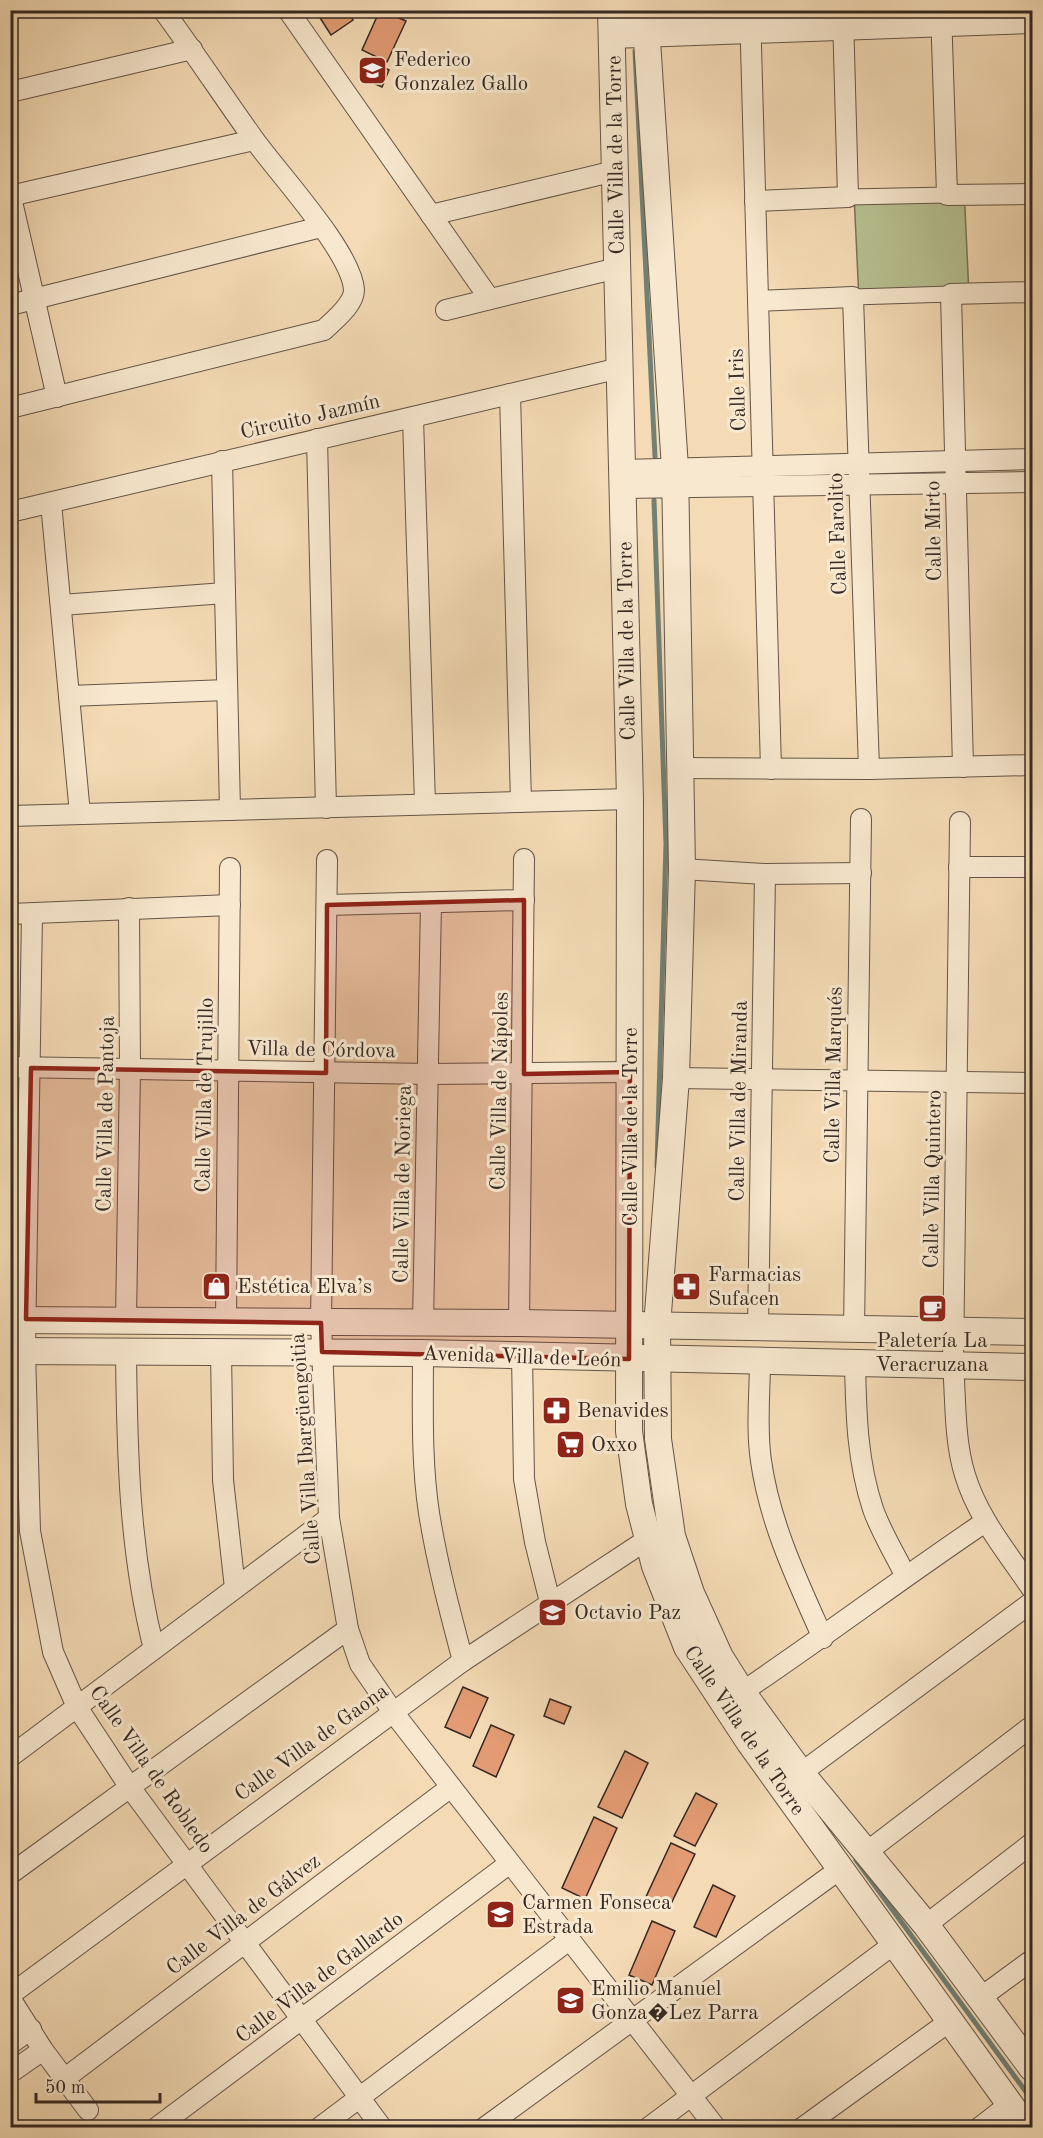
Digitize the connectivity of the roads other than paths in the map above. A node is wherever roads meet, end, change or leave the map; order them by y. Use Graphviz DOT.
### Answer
graph roads {
  1 [pos="164,10"];
  2 [pos="288,10"];
  3 [pos="922,10"];
  4 [pos="843,18"];
  5 [pos="942,18"];
  6 [pos="750,20"];
  7 [pos="645,22"];
  8 [pos="611,23"];
  9 [pos="1032,23"];
  10 [pos="192,49"];
  11 [pos="10,92"];
  12 [pos="254,140"];
  13 [pos="615,171"];
  14 [pos="1032,194"];
  15 [pos="11,195"];
  16 [pos="947,195"];
  17 [pos="848,197"];
  18 [pos="755,201"];
  19 [pos="431,215"];
  20 [pos="321,227"];
  21 [pos="617,268"];
  22 [pos="1032,292"];
  23 [pos="951,294"];
  24 [pos="853,297"];
  25 [pos="489,298"];
  26 [pos="35,300"];
  27 [pos="758,302"];
  28 [pos="10,305"];
  29 [pos="446,310"];
  30 [pos="620,368"];
  31 [pos="510,394"];
  32 [pos="57,397"];
  33 [pos="10,408"];
  34 [pos="413,418"];
  35 [pos="317,439"];
  36 [pos="1032,459"];
  37 [pos="222,461"];
  38 [pos="956,461"];
  39 [pos="858,464"];
  40 [pos="763,466"];
  41 [pos="674,478"];
  42 [pos="622,479"];
  43 [pos="1032,482"];
  44 [pos="957,483"];
  45 [pos="859,484"];
  46 [pos="763,486"];
  47 [pos="51,503"];
  48 [pos="10,512"];
  49 [pos="225,593"];
  50 [pos="61,605"];
  51 [pos="227,690"];
  52 [pos="69,696"];
  53 [pos="1032,765"];
  54 [pos="963,767"];
  55 [pos="680,768"];
  56 [pos="869,768"];
  57 [pos="771,769"];
  58 [pos="630,799"];
  59 [pos="521,802"];
  60 [pos="425,804"];
  61 [pos="326,808"];
  62 [pos="230,810"];
  63 [pos="80,814"];
  64 [pos="10,816"];
  65 [pos="861,819"];
  66 [pos="960,822"];
  67 [pos="524,859"];
  68 [pos="327,860"];
  69 [pos="959,867"];
  70 [pos="1032,867"];
  71 [pos="230,868"];
  72 [pos="682,868"];
  73 [pos="861,873"];
  74 [pos="765,874"];
  75 [pos="524,900"];
  76 [pos="431,903"];
  77 [pos="327,904"];
  78 [pos="230,905"];
  79 [pos="129,908"];
  80 [pos="10,914"];
  81 [pos="32,914"];
  82 [pos="10,1067"];
  83 [pos="31,1068"];
  84 [pos="130,1069"];
  85 [pos="229,1072"];
  86 [pos="630,1072"];
  87 [pos="326,1073"];
  88 [pos="428,1074"];
  89 [pos="524,1074"];
  90 [pos="676,1078"];
  91 [pos="762,1080"];
  92 [pos="857,1081"];
  93 [pos="957,1083"];
  94 [pos="1032,1083"];
  95 [pos="18,1319"];
  96 [pos="126,1320"];
  97 [pos="226,1322"];
  98 [pos="321,1323"];
  99 [pos="423,1323"];
  100 [pos="519,1323"];
  101 [pos="630,1326"];
  102 [pos="657,1326"];
  103 [pos="758,1328"];
  104 [pos="854,1331"];
  105 [pos="954,1332"];
  106 [pos="1032,1332"];
  107 [pos="18,1351"];
  108 [pos="126,1351"];
  109 [pos="222,1352"];
  110 [pos="322,1352"];
  111 [pos="423,1353"];
  112 [pos="522,1354"];
  113 [pos="629,1359"];
  114 [pos="658,1359"];
  115 [pos="760,1360"];
  116 [pos="855,1363"];
  117 [pos="954,1365"];
  118 [pos="1032,1367"];
  119 [pos="329,1518"];
  120 [pos="985,1522"];
  121 [pos="648,1539"];
  122 [pos="905,1575"];
  123 [pos="236,1588"];
  124 [pos="1032,1588"];
  125 [pos="550,1602"];
  126 [pos="1032,1602"];
  127 [pos="348,1629"];
  128 [pos="823,1638"];
  129 [pos="154,1649"];
  130 [pos="463,1661"];
  131 [pos="742,1692"];
  132 [pos="77,1707"];
  133 [pos="393,1712"];
  134 [pos="1032,1726"];
  135 [pos="10,1756"];
  136 [pos="801,1773"];
  137 [pos="129,1786"];
  138 [pos="451,1787"];
  139 [pos="1032,1843"];
  140 [pos="868,1851"];
  141 [pos="187,1863"];
  142 [pos="510,1863"];
  143 [pos="840,1869"];
  144 [pos="10,1874"];
  145 [pos="926,1925"];
  146 [pos="569,1940"];
  147 [pos="244,1942"];
  148 [pos="894,1944"];
  149 [pos="1032,1960"];
  150 [pos="10,1996"];
  151 [pos="980,1998"];
  152 [pos="634,2019"];
  153 [pos="302,2020"];
  154 [pos="950,2021"];
  155 [pos="31,2029"];
  156 [pos="10,2044"];
  157 [pos="43,2050"];
  158 [pos="1032,2068"];
  159 [pos="10,2073"];
  160 [pos="64,2079"];
  161 [pos="692,2095"];
  162 [pos="360,2098"];
  163 [pos="1010,2104"];
  164 [pos="88,2110"];
  165 [pos="156,2127"];
  166 [pos="319,2127"];
  167 [pos="382,2127"];
  168 [pos="483,2127"];
  169 [pos="648,2127"];
  170 [pos="716,2127"];
  171 [pos="802,2127"];
  172 [pos="980,2127"];
  173 [pos="1027,2127"];
  1 -- 10 [label="street"];
  2 -- 19 [label="street"];
  3 -- 4 [label="street"];
  4 -- 5 [label="street"];
  4 -- 6 [label="street"];
  4 -- 17 [label="street"];
  5 -- 9 [label="street"];
  5 -- 16 [label="street"];
  6 -- 7 [label="street"];
  6 -- 18 [label="street, Calle Iris"];
  7 -- 8 [label="street"];
  7 -- 41 [label="street, Calle Villa de la Torre"];
  8 -- 13 [label="street, Calle Villa de la Torre"];
  10 -- 11 [label="street"];
  10 -- 12 [label="street"];
  12 -- 15 [label="street"];
  12 -- 20 [label="street"];
  13 -- 19 [label="street"];
  13 -- 21 [label="street, Calle Villa de la Torre"];
  14 -- 16 [label="street"];
  15 -- 26 [label="street"];
  16 -- 17 [label="street"];
  17 -- 18 [label="street"];
  18 -- 27 [label="street, Calle Iris"];
  19 -- 25 [label="street"];
  20 -- 26 [label="street"];
  20 -- 32 [label="street"];
  21 -- 25 [label="street"];
  21 -- 30 [label="street, Calle Villa de la Torre"];
  22 -- 23 [label="street"];
  23 -- 24 [label="street"];
  23 -- 38 [label="street, Calle Mirto"];
  24 -- 27 [label="street"];
  24 -- 39 [label="street, Calle Farolito"];
  25 -- 29 [label="street"];
  26 -- 28 [label="street"];
  26 -- 32 [label="street"];
  27 -- 40 [label="street, Calle Iris"];
  30 -- 31 [label="street, Circuito Jazmín"];
  30 -- 42 [label="street, Calle Villa de la Torre"];
  31 -- 34 [label="street, Circuito Jazmín"];
  31 -- 59 [label="street"];
  32 -- 33 [label="street"];
  34 -- 35 [label="street, Circuito Jazmín"];
  34 -- 60 [label="street"];
  35 -- 37 [label="street, Circuito Jazmín"];
  35 -- 61 [label="street"];
  36 -- 38 [label="street"];
  37 -- 47 [label="street, Circuito Jazmín"];
  37 -- 49 [label="street"];
  38 -- 39 [label="street"];
  38 -- 44 [label="street, Calle Mirto"];
  39 -- 40 [label="street"];
  39 -- 45 [label="street, Calle Farolito"];
  40 -- 41 [label="street"];
  40 -- 46 [label="street, Calle Iris"];
  41 -- 42 [label="street"];
  41 -- 46 [label="street"];
  41 -- 55 [label="street, Calle Villa de la Torre"];
  42 -- 58 [label="street, Calle Villa de la Torre"];
  43 -- 44 [label="street"];
  44 -- 45 [label="street"];
  44 -- 54 [label="street, Calle Mirto"];
  45 -- 46 [label="street"];
  45 -- 56 [label="street, Calle Farolito"];
  46 -- 57 [label="street, Calle Iris"];
  47 -- 48 [label="street, Circuito Jazmín"];
  47 -- 50 [label="street"];
  49 -- 50 [label="street"];
  49 -- 51 [label="street"];
  50 -- 52 [label="street"];
  51 -- 52 [label="street"];
  51 -- 62 [label="street"];
  52 -- 63 [label="street"];
  53 -- 54 [label="street"];
  54 -- 56 [label="street"];
  55 -- 57 [label="street"];
  55 -- 72 [label="street, Calle Villa de la Torre"];
  56 -- 57 [label="street"];
  58 -- 59 [label="street"];
  58 -- 86 [label="street, Calle Villa de la Torre"];
  59 -- 60 [label="street"];
  60 -- 61 [label="street"];
  61 -- 62 [label="street"];
  62 -- 63 [label="street"];
  63 -- 64 [label="street"];
  65 -- 73 [label="street, Calle Villa Marqués"];
  66 -- 69 [label="street, Calle Villa Quintero"];
  67 -- 75 [label="street, Calle Villa de Nápoles"];
  68 -- 77 [label="street, Calle Villa Ibargüengoitia"];
  69 -- 70 [label="street"];
  69 -- 93 [label="street, Calle Villa Quintero"];
  71 -- 78 [label="street, Calle Villa de Trujillo"];
  72 -- 74 [label="street"];
  72 -- 90 [label="street, Calle Villa de la Torre"];
  73 -- 74 [label="street"];
  73 -- 92 [label="street, Calle Villa Marqués"];
  74 -- 91 [label="street, Calle Villa de Miranda"];
  75 -- 76 [label="street"];
  75 -- 89 [label="street, Calle Villa de Nápoles"];
  76 -- 77 [label="street"];
  76 -- 88 [label="street, Calle Villa de Noriega"];
  77 -- 87 [label="street, Calle Villa Ibargüengoitia"];
  78 -- 79 [label="street"];
  78 -- 85 [label="street, Calle Villa de Trujillo"];
  79 -- 81 [label="street"];
  79 -- 84 [label="street, Calle Villa de Pantoja"];
  80 -- 81 [label="street"];
  81 -- 83 [label="street, Calle Villa de Robledo"];
  82 -- 83 [label="street, Villa de Córdova"];
  83 -- 84 [label="street, Villa de Córdova"];
  83 -- 95 [label="street, Calle Villa de Robledo"];
  84 -- 85 [label="street, Villa de Córdova"];
  84 -- 96 [label="street, Calle Villa de Pantoja"];
  85 -- 87 [label="street, Villa de Córdova"];
  85 -- 97 [label="street, Calle Villa de Trujillo"];
  86 -- 89 [label="street, Villa de Córdova"];
  86 -- 101 [label="street, Calle Villa de la Torre"];
  87 -- 88 [label="street, Villa de Córdova"];
  87 -- 98 [label="street, Calle Villa Ibargüengoitia"];
  88 -- 89 [label="street, Villa de Córdova"];
  88 -- 99 [label="street, Calle Villa de Noriega"];
  89 -- 100 [label="street, Calle Villa de Nápoles"];
  90 -- 91 [label="street"];
  90 -- 102 [label="street, Calle Villa de la Torre"];
  91 -- 92 [label="street"];
  91 -- 103 [label="street, Calle Villa de Miranda"];
  92 -- 93 [label="street"];
  92 -- 104 [label="street, Calle Villa Marqués"];
  93 -- 94 [label="street"];
  93 -- 105 [label="street, Calle Villa Quintero"];
  95 -- 96 [label="street, Avenida Villa de León"];
  95 -- 107 [label="street, Calle Villa de Robledo"];
  96 -- 97 [label="street, Avenida Villa de León"];
  97 -- 98 [label="street, Avenida Villa de León"];
  98 -- 99 [label="street, Avenida Villa de León"];
  98 -- 110 [label="street, Calle Villa Ibargüengoitia"];
  99 -- 100 [label="street, Avenida Villa de León"];
  100 -- 101 [label="street, Avenida Villa de León"];
  101 -- 102 [label="street, Avenida Villa de León"];
  101 -- 113 [label="street, Calle Villa de la Torre"];
  102 -- 103 [label="street, Avenida Villa de León"];
  102 -- 114 [label="street, Calle Villa de la Torre"];
  103 -- 104 [label="street, Avenida Villa de León"];
  104 -- 105 [label="street, Avenida Villa de León"];
  105 -- 106 [label="street, Avenida Villa de León"];
  105 -- 117 [label="street, Calle Villa Quintero"];
  107 -- 108 [label="street, Avenida Villa de León"];
  107 -- 132 [label="street, Calle Villa de Robledo"];
  108 -- 109 [label="street, Avenida Villa de León"];
  108 -- 129 [label="street"];
  109 -- 110 [label="street, Avenida Villa de León"];
  109 -- 123 [label="street"];
  110 -- 111 [label="street, Avenida Villa de León"];
  110 -- 119 [label="street, Calle Villa Ibargüengoitia"];
  111 -- 112 [label="street, Avenida Villa de León"];
  111 -- 130 [label="street"];
  112 -- 113 [label="street, Avenida Villa de León"];
  112 -- 125 [label="street"];
  113 -- 114 [label="street, Avenida Villa de León"];
  113 -- 121 [label="street, Calle Villa de la Torre"];
  114 -- 115 [label="street, Avenida Villa de León"];
  114 -- 131 [label="street, Calle Villa de la Torre"];
  115 -- 116 [label="street, Avenida Villa de León"];
  115 -- 128 [label="street"];
  116 -- 117 [label="street, Avenida Villa de León"];
  116 -- 122 [label="street"];
  117 -- 118 [label="street, Avenida Villa de León"];
  117 -- 120 [label="street, Calle Villa Quintero"];
  119 -- 123 [label="street"];
  119 -- 127 [label="street, Calle Villa Ibargüengoitia"];
  120 -- 122 [label="street"];
  120 -- 124 [label="street, Calle Villa Quintero"];
  121 -- 125 [label="street, Calle Villa de Gaona"];
  121 -- 143 [label="street, Calle Villa de la Torre"];
  122 -- 128 [label="street"];
  123 -- 129 [label="street"];
  125 -- 130 [label="street, Calle Villa de Gaona"];
  126 -- 136 [label="street"];
  127 -- 133 [label="street, Calle Villa Ibargüengoitia"];
  127 -- 137 [label="street"];
  128 -- 131 [label="street"];
  129 -- 132 [label="street"];
  130 -- 133 [label="street, Calle Villa de Gaona"];
  131 -- 136 [label="street, Calle Villa de la Torre"];
  132 -- 135 [label="street"];
  132 -- 137 [label="street, Calle Villa de Robledo"];
  133 -- 138 [label="street, Calle Villa Ibargüengoitia"];
  133 -- 141 [label="street, Calle Villa de Gaona"];
  134 -- 140 [label="street"];
  136 -- 140 [label="street, Calle Villa de la Torre"];
  137 -- 141 [label="street, Calle Villa de Robledo"];
  137 -- 144 [label="street"];
  138 -- 142 [label="street, Calle Villa Ibargüengoitia"];
  138 -- 147 [label="street, Calle Villa de Gálvez"];
  139 -- 145 [label="street"];
  140 -- 145 [label="street, Calle Villa de la Torre"];
  141 -- 147 [label="street, Calle Villa de Robledo"];
  141 -- 150 [label="street, Calle Villa de Gaona"];
  142 -- 146 [label="street, Calle Villa Ibargüengoitia"];
  142 -- 153 [label="street, Calle Villa de Gallardo"];
  143 -- 148 [label="street, Calle Villa de la Torre"];
  143 -- 152 [label="street"];
  145 -- 151 [label="street, Calle Villa de la Torre"];
  146 -- 152 [label="street, Calle Villa Ibargüengoitia"];
  146 -- 162 [label="street"];
  147 -- 153 [label="street, Calle Villa de Robledo"];
  147 -- 160 [label="street, Calle Villa de Gálvez"];
  148 -- 154 [label="street, Calle Villa de la Torre"];
  148 -- 161 [label="street"];
  149 -- 151 [label="street"];
  150 -- 155 [label="street"];
  151 -- 158 [label="street, Calle Villa de la Torre"];
  152 -- 161 [label="street, Calle Villa Ibargüengoitia"];
  152 -- 168 [label="street"];
  153 -- 162 [label="street, Calle Villa de Robledo"];
  153 -- 165 [label="street, Calle Villa de Gallardo"];
  154 -- 163 [label="street, Calle Villa de la Torre"];
  154 -- 171 [label="street"];
  155 -- 156 [label="street"];
  155 -- 157 [label="street"];
  157 -- 159 [label="street"];
  157 -- 160 [label="street"];
  160 -- 164 [label="street"];
  161 -- 169 [label="street"];
  161 -- 170 [label="street, Calle Villa Ibargüengoitia"];
  162 -- 166 [label="street"];
  162 -- 167 [label="street, Calle Villa de Robledo"];
  163 -- 172 [label="street"];
  163 -- 173 [label="street, Calle Villa de la Torre"];
}
